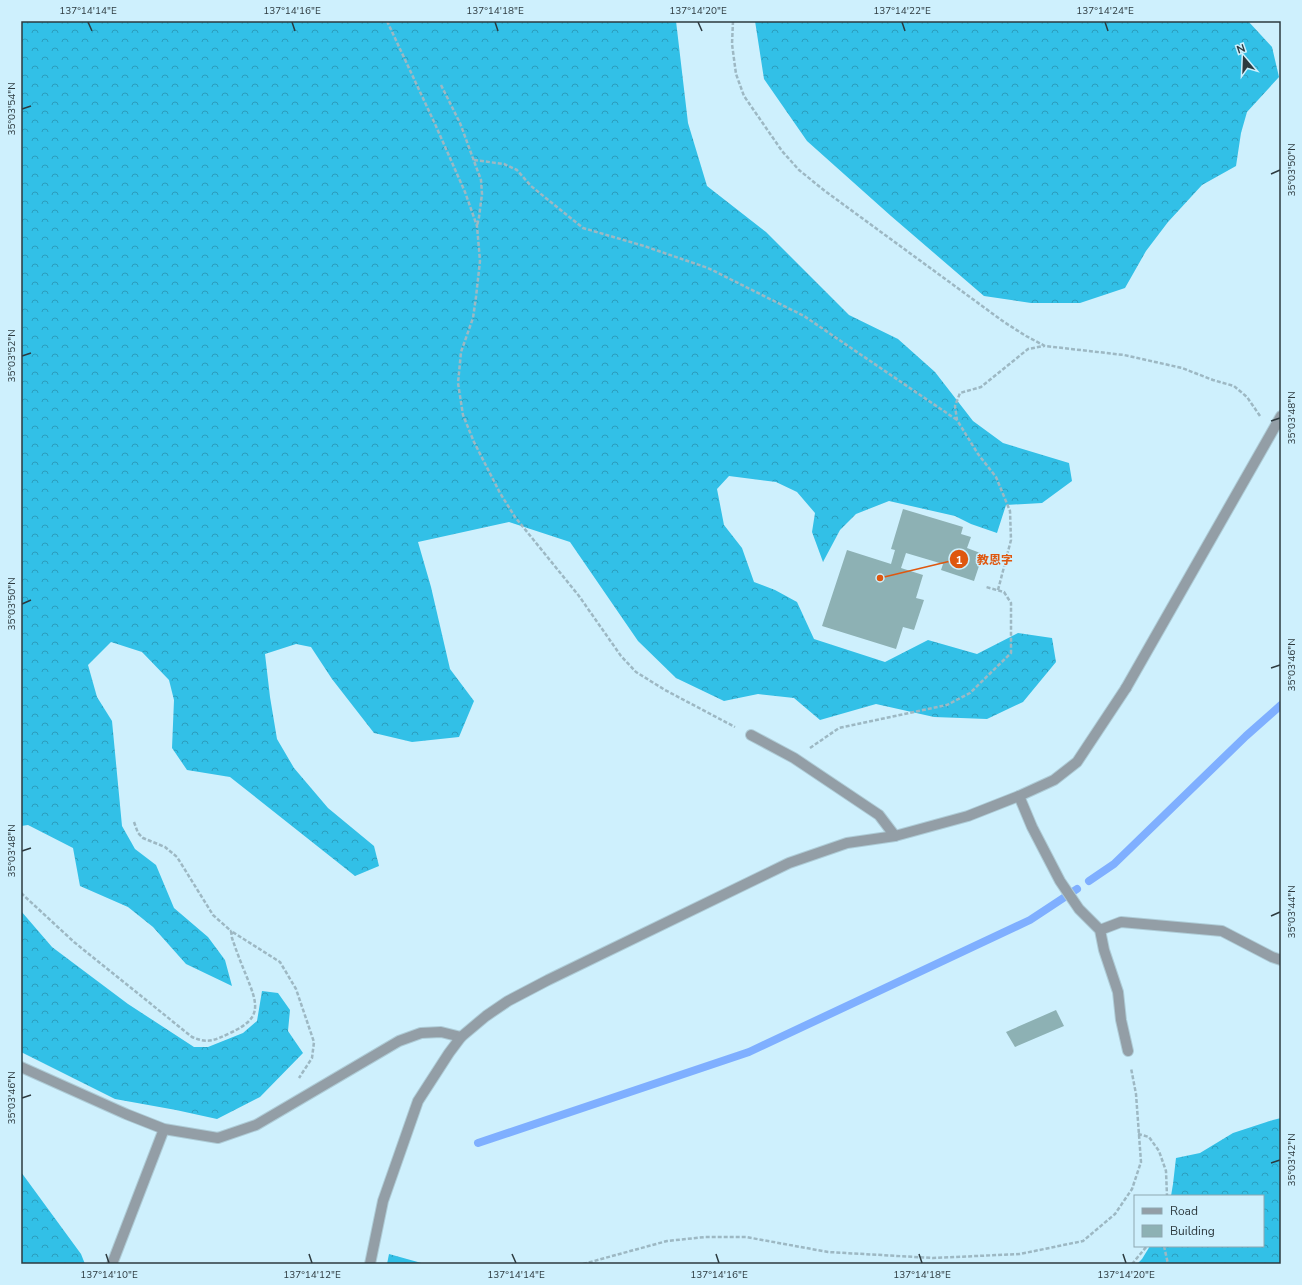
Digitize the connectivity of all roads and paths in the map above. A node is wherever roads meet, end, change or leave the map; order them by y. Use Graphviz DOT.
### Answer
graph roads {
  1 [pos="387,21"];
  2 [pos="733,21"];
  3 [pos="441,85"];
  4 [pos="474,160"];
  5 [pos="477,226"];
  6 [pos="1045,346"];
  7 [pos="1281,416"];
  8 [pos="957,420"];
  9 [pos="1273,428"];
  10 [pos="986,587"];
  11 [pos="998,590"];
  12 [pos="750,736"];
  13 [pos="794,758"];
  14 [pos="1019,796"];
  15 [pos="134,822"];
  16 [pos="895,836"];
  17 [pos="21,893"];
  18 [pos="1100,930"];
  19 [pos="231,931"];
  20 [pos="1281,960"];
  21 [pos="461,1037"];
  22 [pos="1128,1052"];
  23 [pos="21,1067"];
  24 [pos="296,1081"];
  25 [pos="164,1129"];
  26 [pos="1138,1134"];
  27 [pos="1167,1195"];
  28 [pos="1146,1247"];
  29 [pos="1164,1247"];
  30 [pos="112,1264"];
  31 [pos="370,1264"];
  32 [pos="583,1264"];
  33 [pos="1132,1264"];
  34 [pos="1168,1264"];
  1 -- 5 [label="path"];
  2 -- 6 [label="path"];
  3 -- 4 [label="path"];
  4 -- 5 [label="path"];
  4 -- 8 [label="path"];
  5 -- 12 [label="path"];
  6 -- 8 [label="path"];
  6 -- 9 [label="path"];
  7 -- 9 [label="street"];
  8 -- 11 [label="path"];
  9 -- 14 [label="street"];
  10 -- 11 [label="path"];
  11 -- 13 [label="path"];
  12 -- 13 [label="street"];
  13 -- 16 [label="street"];
  14 -- 16 [label="street"];
  14 -- 18 [label="street"];
  15 -- 19 [label="path"];
  16 -- 21 [label="street"];
  17 -- 19 [label="path"];
  18 -- 20 [label="street"];
  18 -- 22 [label="street"];
  19 -- 24 [label="path"];
  21 -- 25 [label="street"];
  21 -- 31 [label="street"];
  22 -- 26 [label="path"];
  23 -- 25 [label="street"];
  25 -- 30 [label="street"];
  26 -- 27 [label="path"];
  26 -- 32 [label="path"];
  28 -- 33 [label="path"];
  29 -- 34 [label="path"];
}
